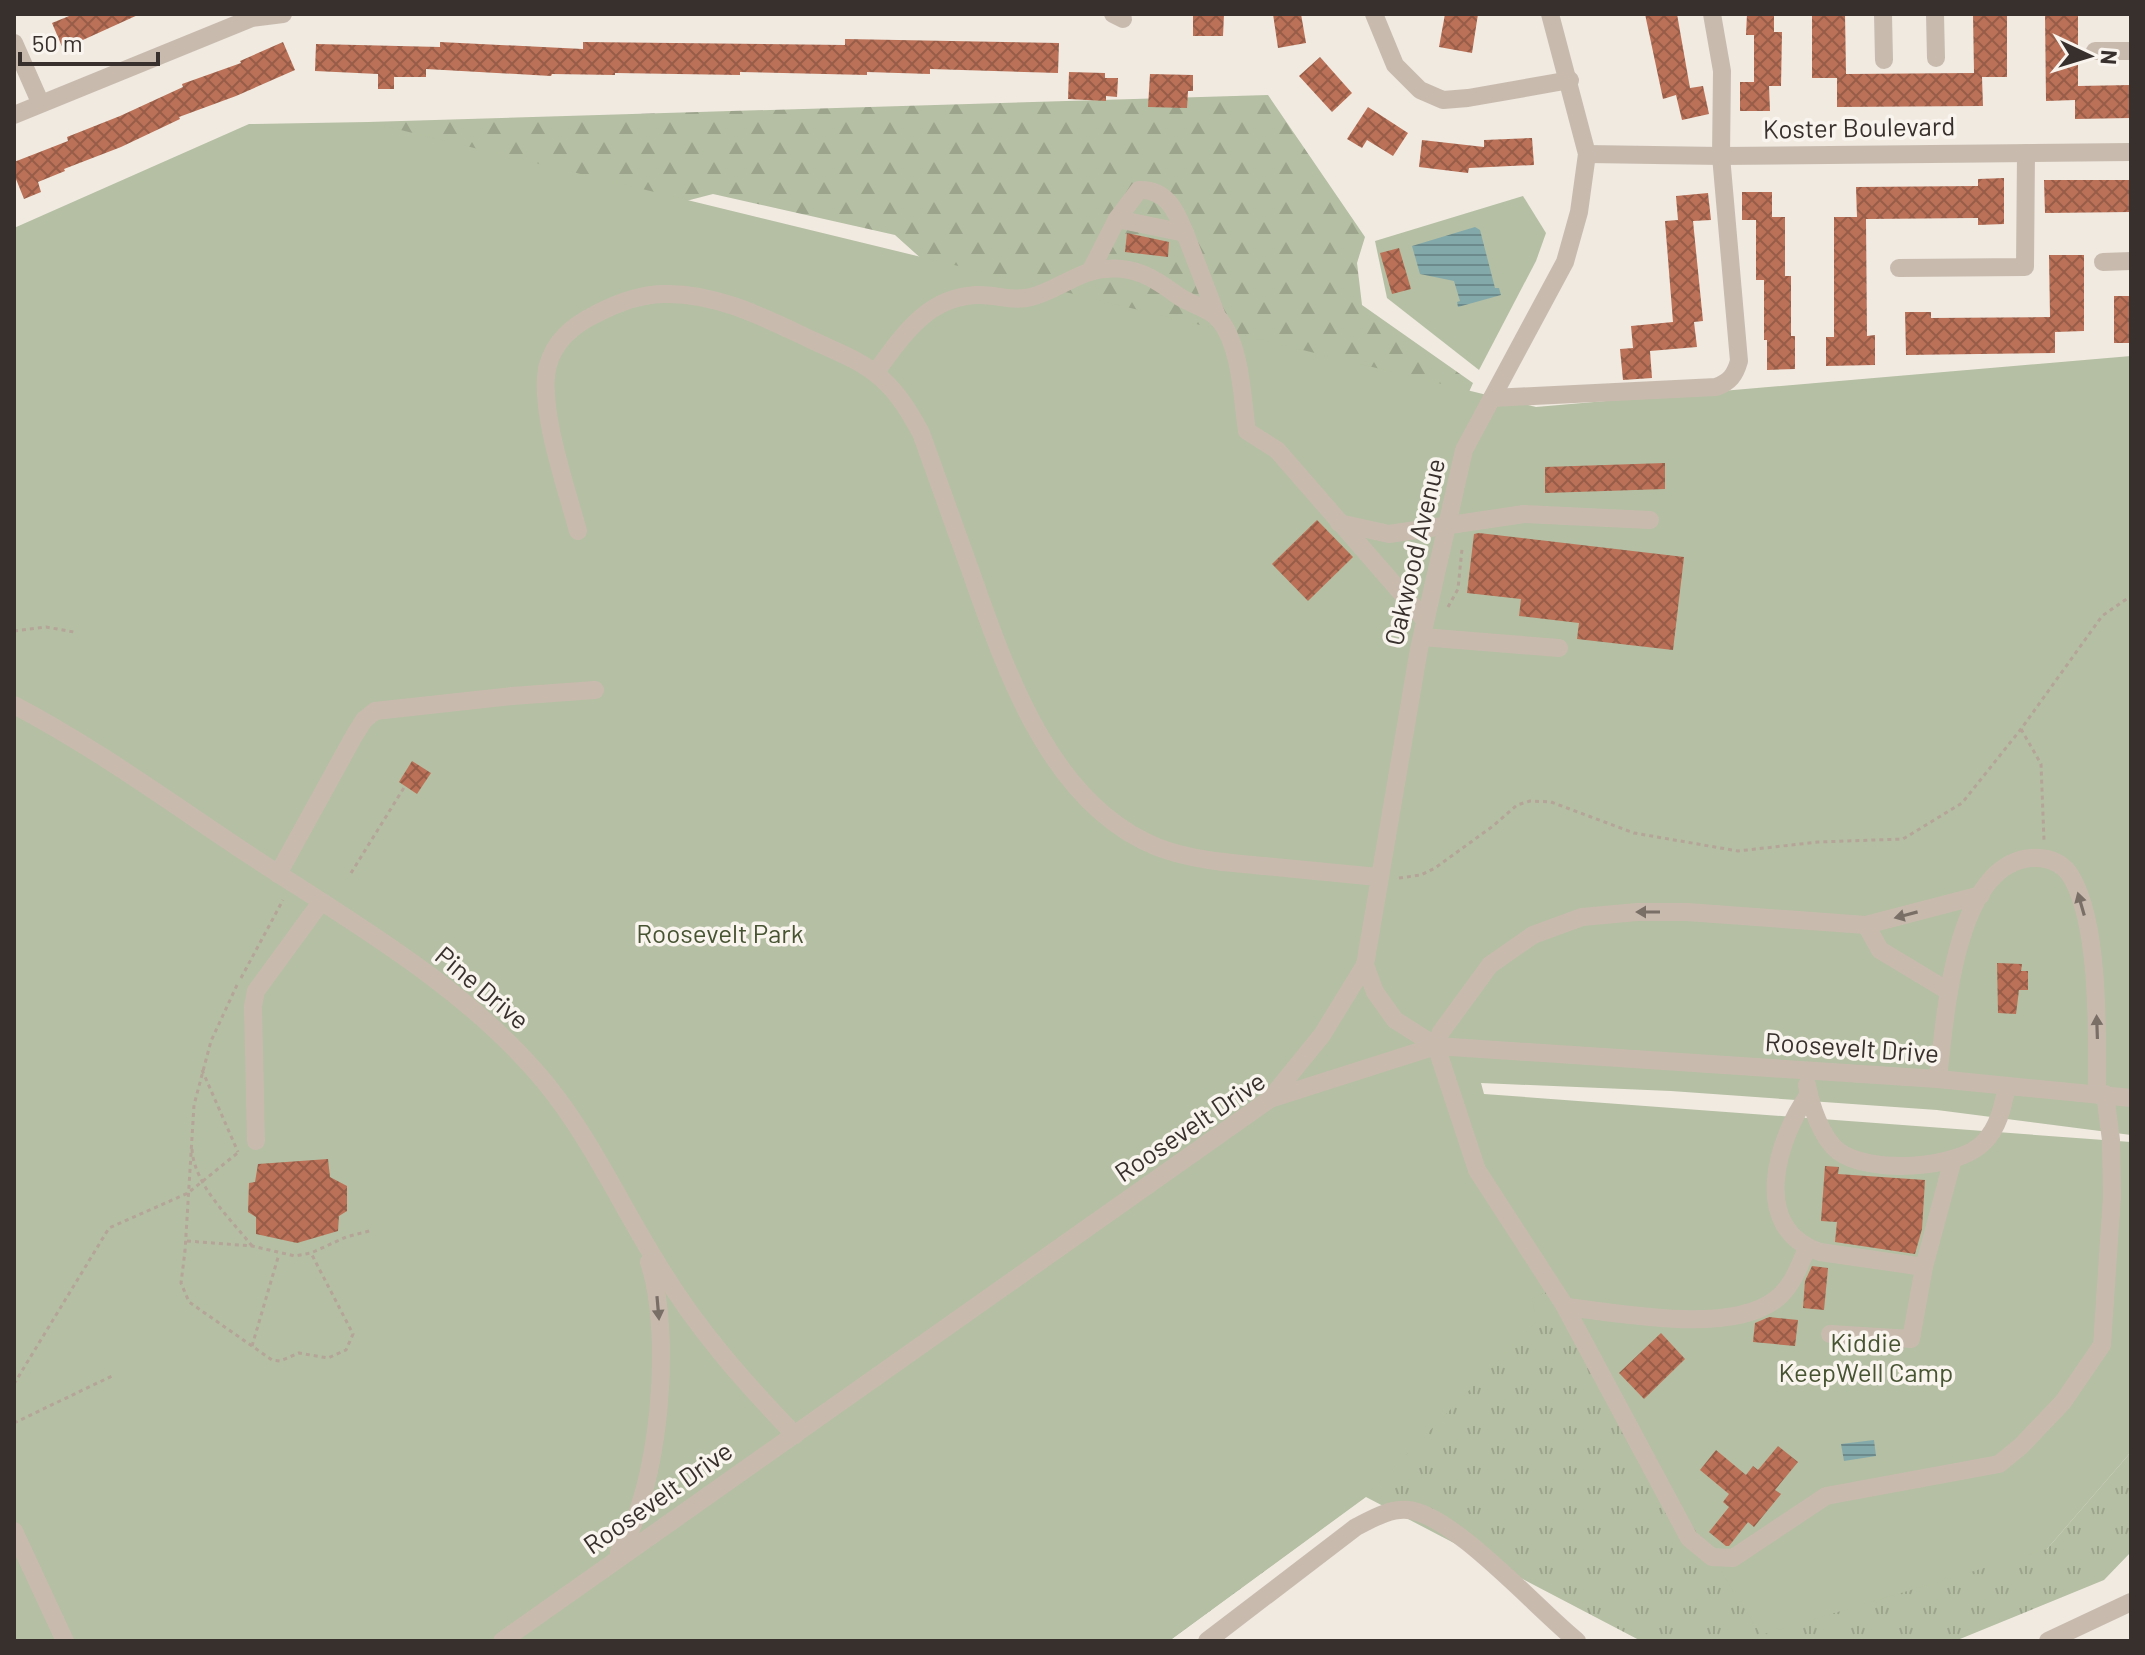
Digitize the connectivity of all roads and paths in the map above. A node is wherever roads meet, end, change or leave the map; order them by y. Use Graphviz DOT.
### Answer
graph roads {
  1 [pos="283,14"];
  2 [pos="1374,14"];
  3 [pos="1550,14"];
  4 [pos="1712,14"];
  5 [pos="1883,14"];
  6 [pos="1935,14"];
  7 [pos="14,43"];
  8 [pos="2095,51"];
  9 [pos="2131,51"];
  10 [pos="1936,58"];
  11 [pos="1884,60"];
  12 [pos="1570,80"];
  13 [pos="40,102"];
  14 [pos="14,115"];
  15 [pos="2131,152"];
  16 [pos="2026,153"];
  17 [pos="1587,154"];
  18 [pos="1721,156"];
  19 [pos="1117,219"];
  20 [pos="1185,233"];
  21 [pos="2131,261"];
  22 [pos="2103,262"];
  23 [pos="1899,268"];
  24 [pos="1090,272"];
  25 [pos="1218,319"];
  26 [pos="875,373"];
  27 [pos="1492,398"];
  28 [pos="1650,520"];
  29 [pos="1339,523"];
  30 [pos="1447,526"];
  31 [pos="578,531"];
  32 [pos="1462,545"];
  33 [pos="2131,596"];
  34 [pos="14,631"];
  35 [pos="74,632"];
  36 [pos="1429,632"];
  37 [pos="1559,648"];
  38 [pos="595,690"];
  39 [pos="14,705"];
  40 [pos="2021,729"];
  41 [pos="405,786"];
  42 [pos="2050,859"];
  43 [pos="351,873"];
  44 [pos="1378,877"];
  45 [pos="1401,877"];
  46 [pos="285,878"];
  47 [pos="1981,895"];
  48 [pos="321,902"];
  49 [pos="1866,925"];
  50 [pos="1365,965"];
  51 [pos="1948,991"];
  52 [pos="1436,1046"];
  53 [pos="202,1070"];
  54 [pos="1804,1070"];
  55 [pos="1938,1079"];
  56 [pos="2007,1086"];
  57 [pos="1809,1094"];
  58 [pos="2101,1094"];
  59 [pos="2131,1098"];
  60 [pos="1270,1099"];
  61 [pos="191,1135"];
  62 [pos="256,1141"];
  63 [pos="238,1152"];
  64 [pos="1953,1159"];
  65 [pos="202,1181"];
  66 [pos="188,1193"];
  67 [pos="373,1230"];
  68 [pos="639,1233"];
  69 [pos="186,1241"];
  70 [pos="252,1246"];
  71 [pos="1807,1248"];
  72 [pos="279,1253"];
  73 [pos="311,1253"];
  74 [pos="1924,1267"];
  75 [pos="1566,1307"];
  76 [pos="1830,1334"];
  77 [pos="252,1346"];
  78 [pos="112,1376"];
  79 [pos="14,1384"];
  80 [pos="14,1423"];
  81 [pos="795,1435"];
  82 [pos="14,1531"];
  83 [pos="610,1563"];
  84 [pos="2131,1602"];
  85 [pos="65,1641"];
  86 [pos="502,1641"];
  87 [pos="1207,1641"];
  88 [pos="1577,1641"];
  89 [pos="2048,1641"];
  1 -- 13 [label="street"];
  2 -- 12 [label="street"];
  3 -- 12 [label="street, Oakwood Avenue"];
  4 -- 18 [label="street"];
  5 -- 11 [label="street"];
  6 -- 10 [label="street"];
  7 -- 13 [label="street"];
  8 -- 9 [label="street"];
  12 -- 17 [label="street, Oakwood Avenue"];
  13 -- 14 [label="street"];
  15 -- 16 [label="street, Koster Boulevard"];
  16 -- 18 [label="street, Koster Boulevard"];
  16 -- 23 [label="street"];
  17 -- 18 [label="street, Koster Boulevard"];
  17 -- 27 [label="street, Oakwood Avenue"];
  18 -- 27 [label="street"];
  19 -- 20 [label="street"];
  19 -- 20 [label="street"];
  19 -- 24 [label="street"];
  20 -- 25 [label="street"];
  21 -- 22 [label="street"];
  24 -- 25 [label="street"];
  24 -- 26 [label="street"];
  25 -- 29 [label="street"];
  26 -- 31 [label="street"];
  26 -- 44 [label="street"];
  27 -- 30 [label="street, Oakwood Avenue"];
  28 -- 30 [label="street"];
  29 -- 30 [label="street"];
  29 -- 36 [label="street"];
  30 -- 36 [label="street, Oakwood Avenue"];
  32 -- 36 [label="path"];
  33 -- 40 [label="path"];
  34 -- 35 [label="path"];
  36 -- 37 [label="street"];
  36 -- 44 [label="street, Oakwood Avenue"];
  38 -- 46 [label="street"];
  39 -- 46 [label="street, Pine Drive"];
  40 -- 42 [label="path"];
  40 -- 45 [label="path"];
  41 -- 43 [label="path"];
  42 -- 47 [label="street"];
  58 -- 42 [label="street, one-way"];
  44 -- 50 [label="street, Oakwood Avenue"];
  46 -- 48 [label="street, Pine Drive"];
  46 -- 53 [label="path"];
  47 -- 49 [label="street, one-way"];
  47 -- 51 [label="street"];
  48 -- 62 [label="street"];
  48 -- 68 [label="street, Pine Drive"];
  49 -- 51 [label="street"];
  49 -- 52 [label="street, one-way"];
  50 -- 52 [label="street"];
  50 -- 60 [label="street, Oakwood Avenue"];
  51 -- 55 [label="street"];
  52 -- 54 [label="street, Roosevelt Drive"];
  52 -- 60 [label="street, Roosevelt Drive"];
  52 -- 75 [label="street"];
  53 -- 61 [label="path"];
  53 -- 63 [label="path"];
  54 -- 55 [label="street, Roosevelt Drive"];
  54 -- 57 [label="street"];
  55 -- 56 [label="street, Roosevelt Drive"];
  56 -- 58 [label="street, Roosevelt Drive"];
  56 -- 64 [label="street"];
  57 -- 64 [label="street"];
  57 -- 71 [label="street"];
  58 -- 59 [label="street, Roosevelt Drive"];
  58 -- 75 [label="street"];
  60 -- 81 [label="street, Roosevelt Drive"];
  61 -- 65 [label="path"];
  61 -- 66 [label="path"];
  62 -- 63 [label="path"];
  63 -- 65 [label="path"];
  64 -- 74 [label="street"];
  65 -- 66 [label="path"];
  65 -- 70 [label="path"];
  66 -- 69 [label="path"];
  66 -- 79 [label="path"];
  67 -- 73 [label="path"];
  68 -- 81 [label="street, Pine Drive"];
  68 -- 83 [label="street, one-way"];
  69 -- 70 [label="path"];
  69 -- 77 [label="path"];
  70 -- 72 [label="path"];
  71 -- 74 [label="street"];
  71 -- 75 [label="street"];
  72 -- 73 [label="path"];
  72 -- 77 [label="path"];
  73 -- 77 [label="path"];
  74 -- 76 [label="street"];
  78 -- 80 [label="path"];
  81 -- 83 [label="street, Roosevelt Drive"];
  82 -- 85 [label="street"];
  83 -- 86 [label="street, Roosevelt Drive"];
  84 -- 89 [label="street"];
  87 -- 88 [label="street"];
}
